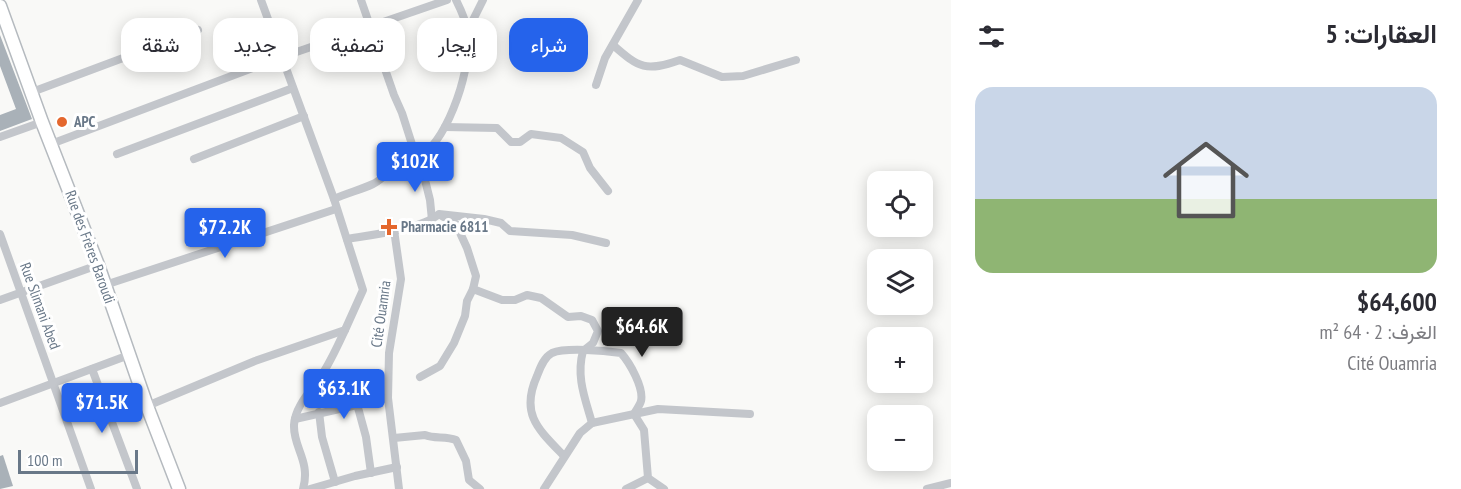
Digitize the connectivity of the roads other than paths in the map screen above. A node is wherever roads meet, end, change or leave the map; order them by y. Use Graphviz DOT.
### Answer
graph roads {
  1 [pos="261,0"];
  2 [pos="361,0"];
  3 [pos="447,0"];
  4 [pos="456,0"];
  5 [pos="483,0"];
  6 [pos="638,0"];
  7 [pos="0,6"];
  8 [pos="268,18"];
  9 [pos="368,18"];
  10 [pos="396,18"];
  11 [pos="463,18"];
  12 [pos="474,18"];
  13 [pos="613,45"];
  14 [pos="121,59"];
  15 [pos="796,60"];
  16 [pos="242,72"];
  17 [pos="287,72"];
  18 [pos="386,72"];
  19 [pos="463,72"];
  20 [pos="596,85"];
  21 [pos="293,88"];
  22 [pos="32,92"];
  23 [pos="304,116"];
  24 [pos="42,122"];
  25 [pos="445,127"];
  26 [pos="0,137"];
  27 [pos="51,144"];
  28 [pos="117,154"];
  29 [pos="194,159"];
  30 [pos="417,160"];
  31 [pos="608,191"];
  32 [pos="334,199"];
  33 [pos="336,209"];
  34 [pos="436,217"];
  35 [pos="394,230"];
  36 [pos="0,234"];
  37 [pos="347,240"];
  38 [pos="606,243"];
  39 [pos="98,265"];
  40 [pos="105,285"];
  41 [pos="473,289"];
  42 [pos="21,292"];
  43 [pos="0,300"];
  44 [pos="345,330"];
  45 [pos="583,351"];
  46 [pos="129,355"];
  47 [pos="92,369"];
  48 [pos="420,377"];
  49 [pos="53,384"];
  50 [pos="388,398"];
  51 [pos="0,403"];
  52 [pos="357,404"];
  53 [pos="147,406"];
  54 [pos="319,412"];
  55 [pos="634,414"];
  56 [pos="750,414"];
  57 [pos="295,418"];
  58 [pos="592,423"];
  59 [pos="394,438"];
  60 [pos="564,456"];
  61 [pos="397,467"];
  62 [pos="371,473"];
  63 [pos="648,478"];
  64 [pos="335,482"];
  65 [pos="951,483"];
  66 [pos="91,489"];
  67 [pos="137,489"];
  68 [pos="179,489"];
  69 [pos="303,489"];
  70 [pos="310,489"];
  71 [pos="399,489"];
  72 [pos="480,489"];
  73 [pos="544,489"];
  74 [pos="626,489"];
  75 [pos="664,489"];
  76 [pos="927,489"];
  1 -- 8 [label="street"];
  2 -- 9 [label="street"];
  3 -- 10 [label="street"];
  4 -- 11 [label="street"];
  5 -- 12 [label="street"];
  6 -- 13 [label="street"];
  7 -- 22 [label="street, Rue des Frères Baroudi"];
  13 -- 15 [label="street"];
  13 -- 20 [label="street"];
  14 -- 22 [label="street"];
  16 -- 27 [label="street"];
  17 -- 21 [label="street"];
  18 -- 30 [label="street"];
  19 -- 25 [label="street"];
  21 -- 23 [label="street"];
  21 -- 28 [label="street"];
  22 -- 24 [label="street, Rue des Frères Baroudi"];
  23 -- 29 [label="street"];
  23 -- 32 [label="street"];
  24 -- 26 [label="street"];
  24 -- 27 [label="street, Rue des Frères Baroudi"];
  25 -- 30 [label="street"];
  25 -- 31 [label="street"];
  27 -- 39 [label="street, Rue des Frères Baroudi"];
  30 -- 32 [label="street"];
  30 -- 34 [label="street"];
  32 -- 33 [label="street"];
  33 -- 37 [label="street"];
  33 -- 40 [label="street"];
  34 -- 35 [label="street"];
  34 -- 38 [label="street"];
  34 -- 41 [label="street"];
  35 -- 37 [label="street"];
  35 -- 50 [label="street, Cité Ouamria"];
  36 -- 42 [label="street, Rue Slimani Abed"];
  37 -- 44 [label="street"];
  39 -- 40 [label="street, Rue des Frères Baroudi"];
  39 -- 42 [label="street"];
  40 -- 46 [label="street, Rue des Frères Baroudi"];
  41 -- 45 [label="street"];
  41 -- 48 [label="street"];
  42 -- 43 [label="street"];
  42 -- 49 [label="street, Rue Slimani Abed"];
  44 -- 53 [label="street"];
  44 -- 57 [label="street"];
  45 -- 55 [label="street"];
  45 -- 58 [label="street"];
  45 -- 60 [label="street"];
  46 -- 47 [label="street"];
  46 -- 53 [label="street, Rue des Frères Baroudi"];
  47 -- 49 [label="street"];
  47 -- 67 [label="street"];
  49 -- 51 [label="street"];
  49 -- 66 [label="street, Rue Slimani Abed"];
  50 -- 52 [label="street"];
  50 -- 59 [label="street, Cité Ouamria"];
  52 -- 54 [label="street"];
  52 -- 62 [label="street"];
  53 -- 68 [label="street, Rue des Frères Baroudi"];
  54 -- 57 [label="street"];
  54 -- 64 [label="street"];
  55 -- 56 [label="street"];
  55 -- 58 [label="street"];
  55 -- 63 [label="street"];
  57 -- 69 [label="street"];
  58 -- 60 [label="street"];
  59 -- 61 [label="street, Cité Ouamria"];
  59 -- 72 [label="street"];
  60 -- 73 [label="street"];
  61 -- 62 [label="street"];
  61 -- 71 [label="street, Cité Ouamria"];
  62 -- 64 [label="street"];
  63 -- 74 [label="street"];
  63 -- 75 [label="street"];
  64 -- 70 [label="street"];
  65 -- 76 [label="street"];
}
